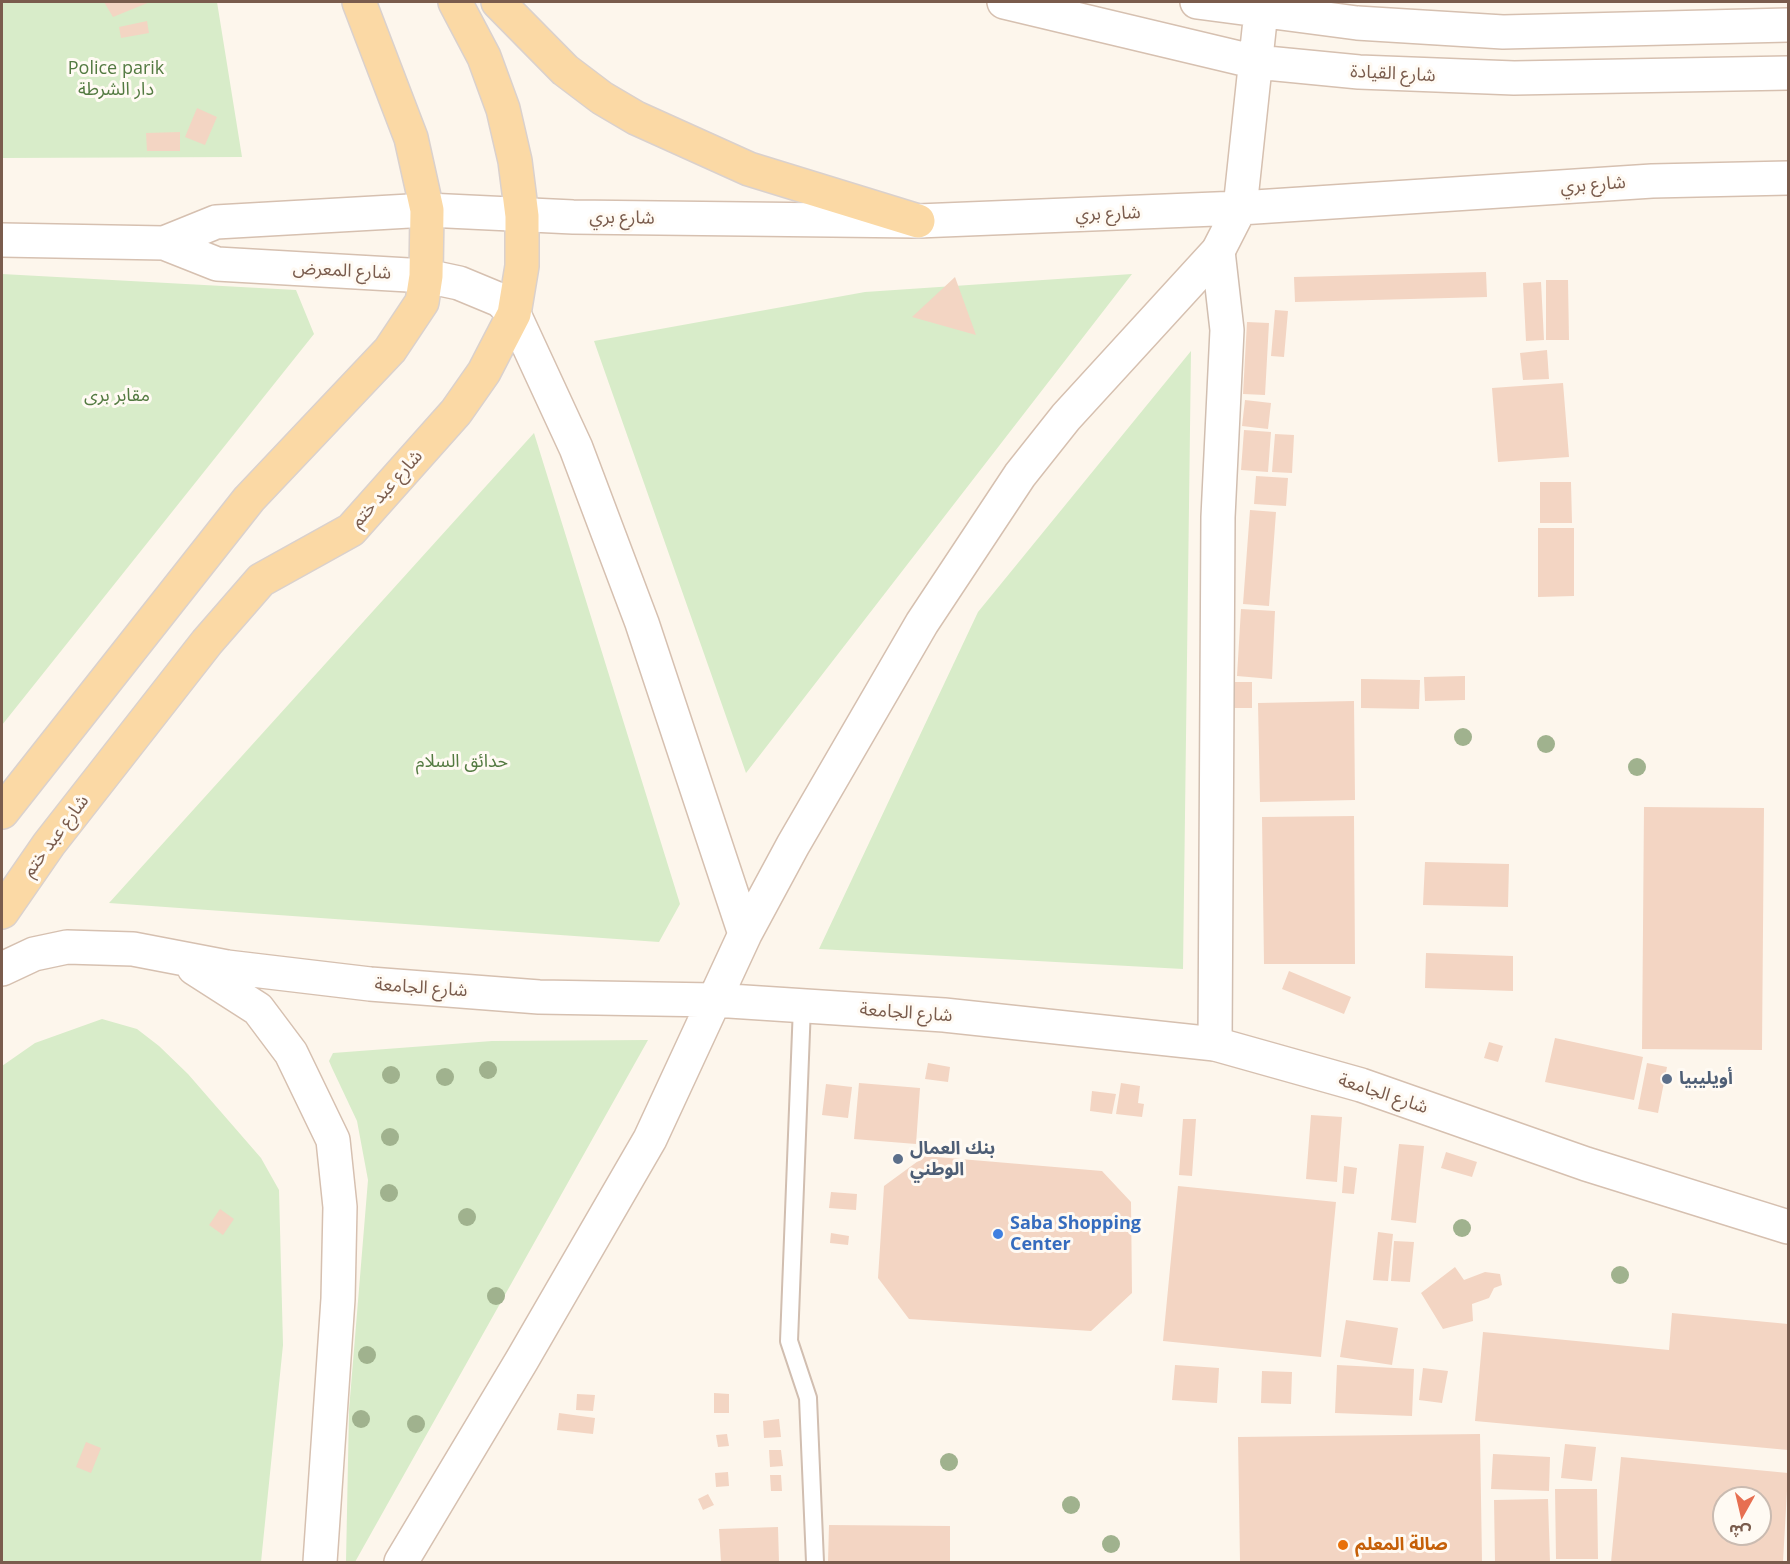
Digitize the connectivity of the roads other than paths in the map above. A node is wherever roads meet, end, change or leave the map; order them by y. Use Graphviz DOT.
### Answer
graph roads {
  1 [pos="359,2"];
  2 [pos="455,2"];
  3 [pos="498,2"];
  4 [pos="1004,2"];
  5 [pos="1197,2"];
  6 [pos="1261,12"];
  7 [pos="1788,26"];
  8 [pos="1256,62"];
  9 [pos="1788,73"];
  10 [pos="1788,178"];
  11 [pos="1239,208"];
  12 [pos="427,210"];
  13 [pos="522,216"];
  14 [pos="918,221"];
  15 [pos="2,240"];
  16 [pos="164,243"];
  17 [pos="1218,251"];
  18 [pos="426,276"];
  19 [pos="514,314"];
  20 [pos="2,812"];
  21 [pos="2,912"];
  22 [pos="745,934"];
  23 [pos="172,955"];
  24 [pos="2,969"];
  25 [pos="714,1000"];
  26 [pos="802,1006"];
  27 [pos="1215,1044"];
  28 [pos="1788,1227"];
  29 [pos="320,1563"];
  30 [pos="401,1563"];
  31 [pos="815,1563"];
  1 -- 12 [label="main road"];
  2 -- 13 [label="main road, شارع عبد ختم"];
  3 -- 14 [label="main road"];
  4 -- 8 [label="main road, شارع القيادة"];
  5 -- 6 [label="main road"];
  6 -- 7 [label="main road"];
  6 -- 8 [label="main road"];
  8 -- 9 [label="main road, شارع القيادة"];
  8 -- 11 [label="main road"];
  10 -- 11 [label="main road, شارع بري"];
  11 -- 14 [label="main road, شارع بري"];
  11 -- 17 [label="main road"];
  12 -- 13 [label="main road, شارع بري"];
  12 -- 16 [label="main road, شارع المعرض"];
  12 -- 18 [label="main road"];
  13 -- 14 [label="main road, شارع بري"];
  13 -- 19 [label="main road, شارع عبد ختم"];
  15 -- 16 [label="main road, شارع المعرض"];
  16 -- 18 [label="main road, شارع المعرض"];
  17 -- 22 [label="main road"];
  17 -- 27 [label="main road"];
  18 -- 19 [label="main road, شارع المعرض"];
  18 -- 20 [label="main road"];
  19 -- 21 [label="main road, شارع عبد ختم"];
  19 -- 22 [label="main road"];
  22 -- 25 [label="main road"];
  23 -- 24 [label="main road, شارع الجامعة"];
  23 -- 25 [label="main road, شارع الجامعة"];
  23 -- 29 [label="main road"];
  25 -- 26 [label="main road, شارع الجامعة"];
  25 -- 30 [label="main road"];
  26 -- 27 [label="main road, شارع الجامعة"];
  26 -- 31 [label="lane"];
  27 -- 28 [label="main road, شارع الجامعة"];
}
